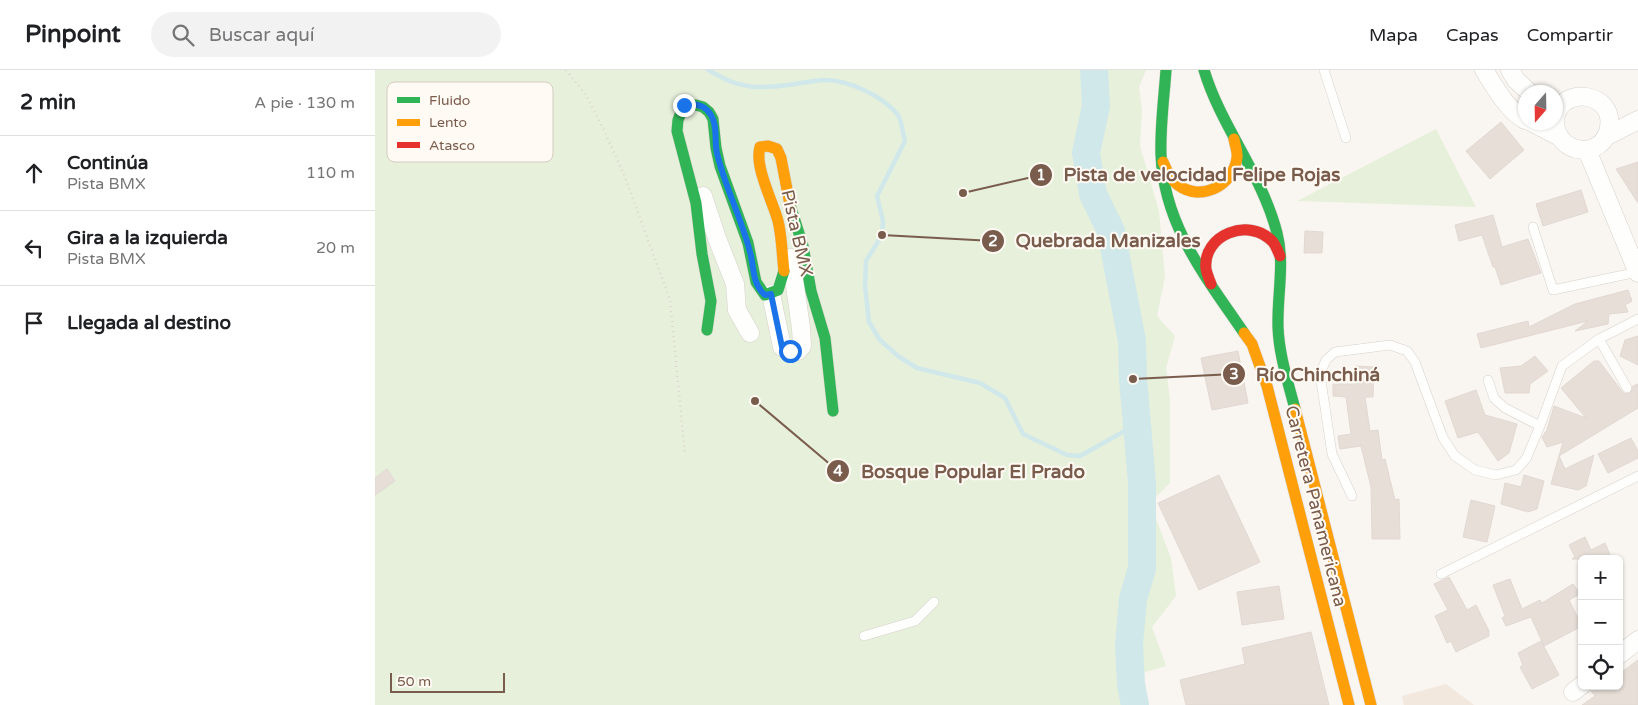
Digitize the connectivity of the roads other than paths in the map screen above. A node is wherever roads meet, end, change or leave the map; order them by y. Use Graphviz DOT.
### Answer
graph roads {
  1 [pos="1166,70"];
  2 [pos="1204,70"];
  3 [pos="1324,70"];
  4 [pos="1483,70"];
  5 [pos="1510,70"];
  6 [pos="1522,85"];
  7 [pos="1563,101"];
  8 [pos="1608,114"];
  9 [pos="1518,116"];
  10 [pos="1638,120"];
  11 [pos="1557,130"];
  12 [pos="1607,136"];
  13 [pos="1345,138"];
  14 [pos="1234,139"];
  15 [pos="1587,150"];
  16 [pos="1161,154"];
  17 [pos="689,176"];
  18 [pos="778,222"];
  19 [pos="1533,227"];
  20 [pos="1281,260"];
  21 [pos="1638,272"];
  22 [pos="1211,284"];
  23 [pos="771,294"];
  24 [pos="1638,319"];
  25 [pos="707,330"];
  26 [pos="750,333"];
  27 [pos="1599,339"];
  28 [pos="1488,380"];
  29 [pos="1627,388"];
  30 [pos="833,411"];
  31 [pos="1540,426"];
  32 [pos="1638,476"];
  33 [pos="1352,496"];
  34 [pos="1441,574"];
  35 [pos="934,602"];
  36 [pos="864,636"];
  37 [pos="1638,640"];
  38 [pos="1623,652"];
  39 [pos="1349,705"];
  40 [pos="1371,705"];
  1 -- 16 [label="main road, Carretera Panamericana"];
  2 -- 14 [label="main road, Carretera Panamericana"];
  3 -- 13 [label="lane"];
  4 -- 9 [label="street"];
  5 -- 6 [label="street"];
  7 -- 8 [label="street"];
  8 -- 10 [label="street"];
  8 -- 12 [label="street"];
  10 -- 12 [label="street"];
  11 -- 15 [label="street"];
  12 -- 15 [label="street"];
  14 -- 16 [label="main road"];
  14 -- 20 [label="main road, Carretera Panamericana"];
  15 -- 21 [label="street"];
  16 -- 22 [label="main road, Carretera Panamericana"];
  17 -- 23 [label="main road"];
  17 -- 25 [label="main road"];
  17 -- 26 [label="street"];
  18 -- 23 [label="main road, Pista BMX"];
  18 -- 23 [label="street, Pista BMX"];
  18 -- 30 [label="main road, Pista BMX"];
  19 -- 21 [label="lane"];
  20 -- 22 [label="main road"];
  20 -- 40 [label="main road, Carretera Panamericana"];
  22 -- 39 [label="main road, Carretera Panamericana"];
  24 -- 27 [label="lane"];
  27 -- 29 [label="lane"];
  27 -- 31 [label="lane"];
  28 -- 31 [label="lane"];
  31 -- 33 [label="lane"];
  32 -- 34 [label="lane"];
  35 -- 36 [label="lane"];
  37 -- 38 [label="street"];
}
